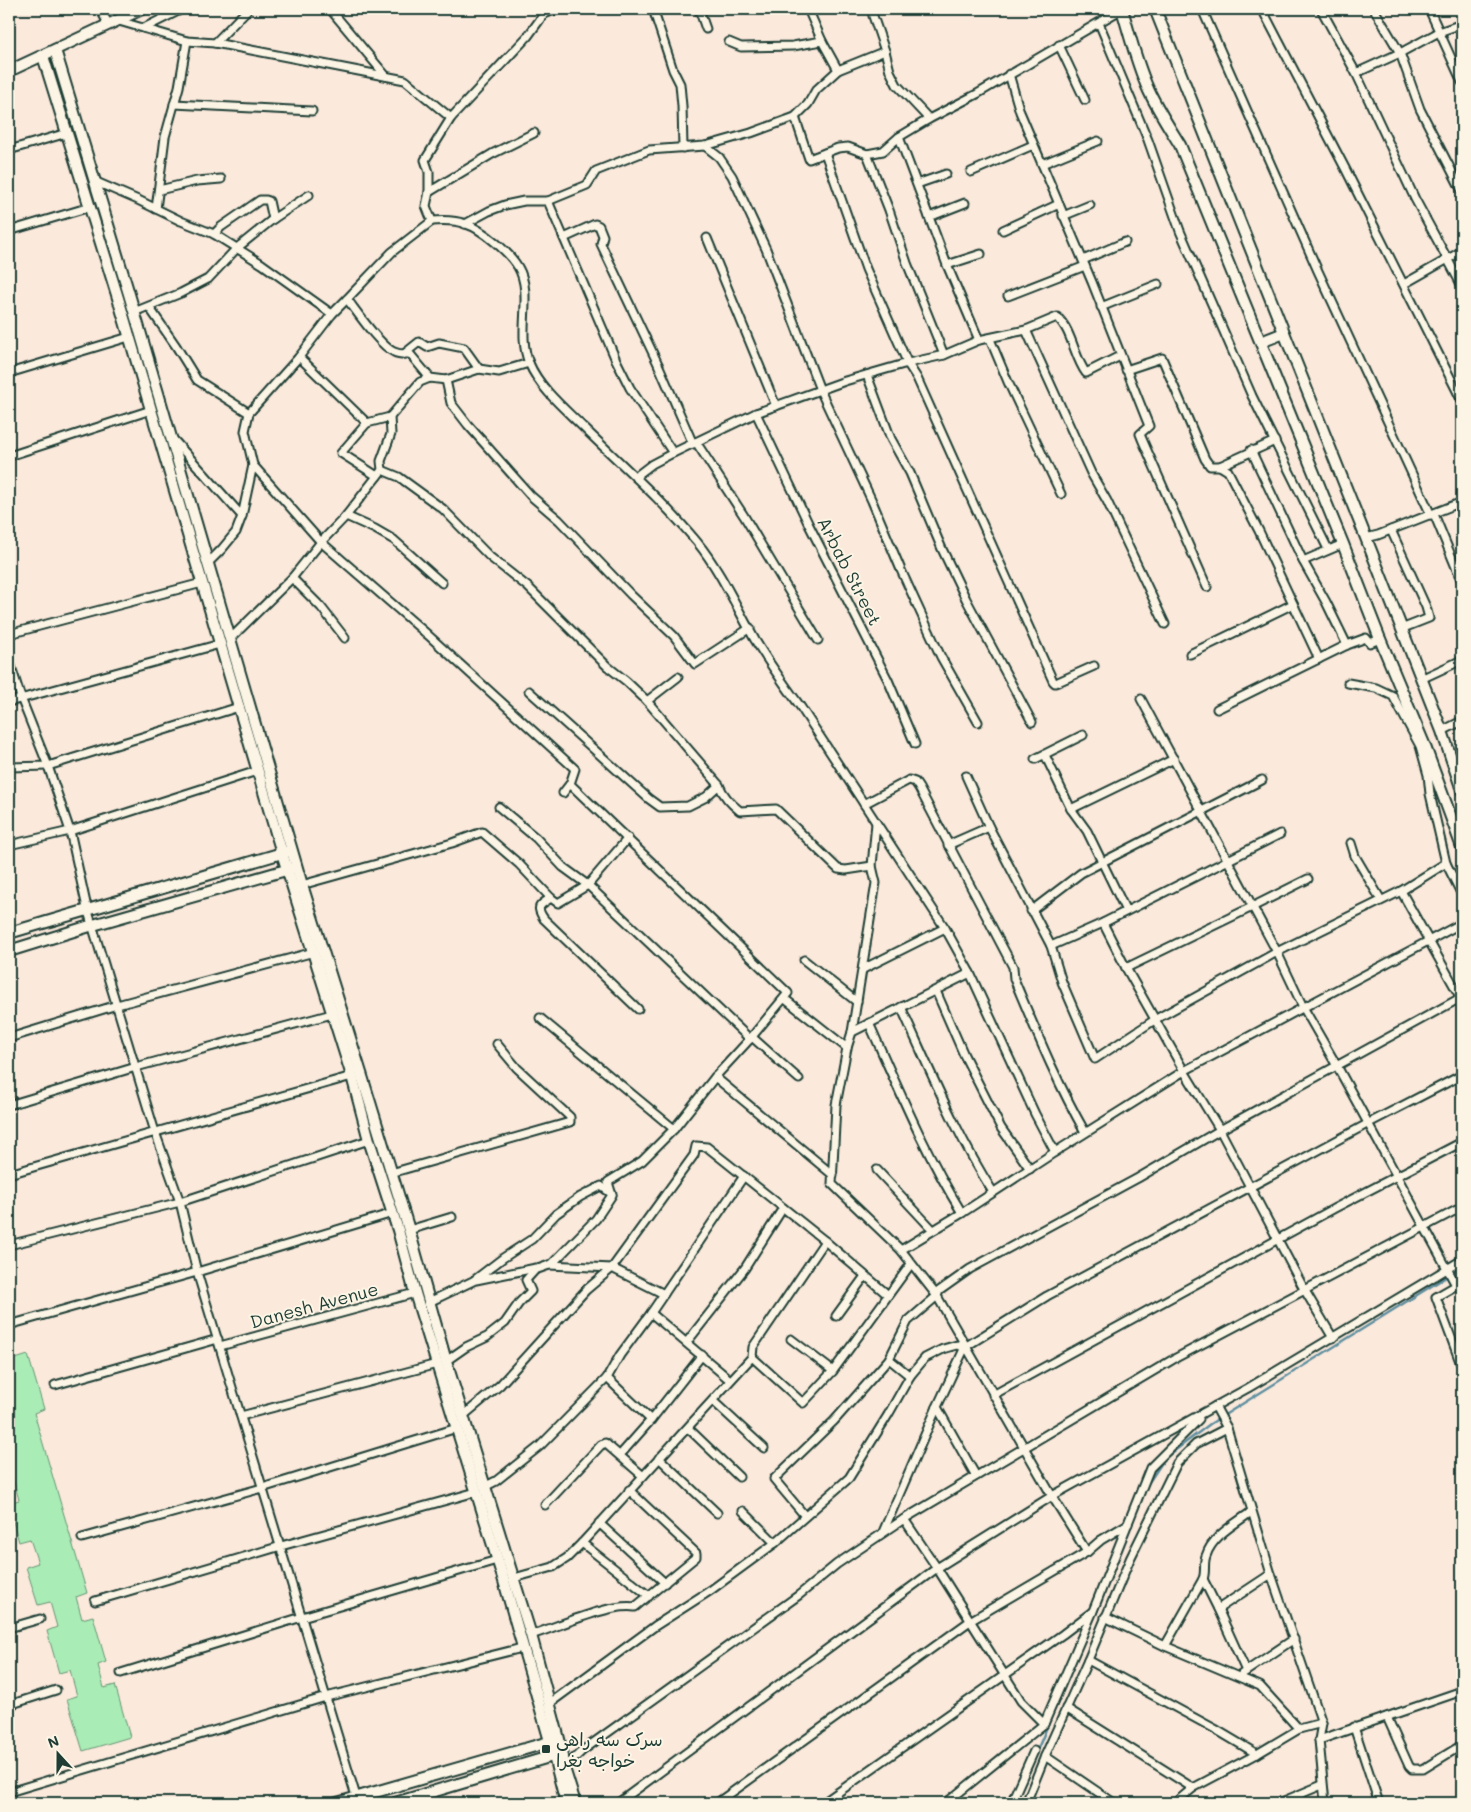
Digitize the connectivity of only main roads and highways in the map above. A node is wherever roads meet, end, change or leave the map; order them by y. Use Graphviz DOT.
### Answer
graph roads {
  1 [pos="142,9"];
  2 [pos="1122,9"];
  3 [pos="1155,9"];
  4 [pos="55,50"];
  5 [pos="43,56"];
  6 [pos="9,71"];
  7 [pos="1284,334"];
  8 [pos="1261,342"];
  9 [pos="156,428"];
  10 [pos="170,436"];
  11 [pos="162,448"];
  12 [pos="1459,768"];
  13 [pos="1462,790"];
  14 [pos="1462,847"];
  15 [pos="287,852"];
  16 [pos="293,869"];
  17 [pos="298,886"];
  18 [pos="9,932"];
  19 [pos="9,951"];
  20 [pos="442,1362"];
  21 [pos="555,1740"];
  22 [pos="557,1754"];
  23 [pos="358,1800"];
  24 [pos="337,1803"];
  25 [pos="395,1803"];
  26 [pos="566,1803"];
  27 [pos="576,1803"];
  1 -- 4 [label="main road"];
  2 -- 8 [label="main road"];
  3 -- 7 [label="main road"];
  4 -- 5 [label="main road"];
  4 -- 10 [label="main road"];
  5 -- 6 [label="main road"];
  5 -- 9 [label="main road"];
  7 -- 8 [label="main road"];
  7 -- 12 [label="main road"];
  8 -- 14 [label="main road"];
  9 -- 10 [label="main road"];
  9 -- 11 [label="main road"];
  10 -- 11 [label="main road"];
  10 -- 15 [label="main road"];
  11 -- 15 [label="main road"];
  12 -- 13 [label="main road"];
  15 -- 16 [label="main road"];
  15 -- 18 [label="main road"];
  16 -- 17 [label="main road"];
  16 -- 19 [label="main road"];
  17 -- 20 [label="main road"];
  17 -- 20 [label="main road"];
  20 -- 21 [label="main road"];
  20 -- 21 [label="main road"];
  21 -- 22 [label="main road"];
  21 -- 23 [label="main road"];
  22 -- 25 [label="main road"];
  22 -- 26 [label="main road"];
  22 -- 27 [label="main road"];
  23 -- 24 [label="main road"];
}
